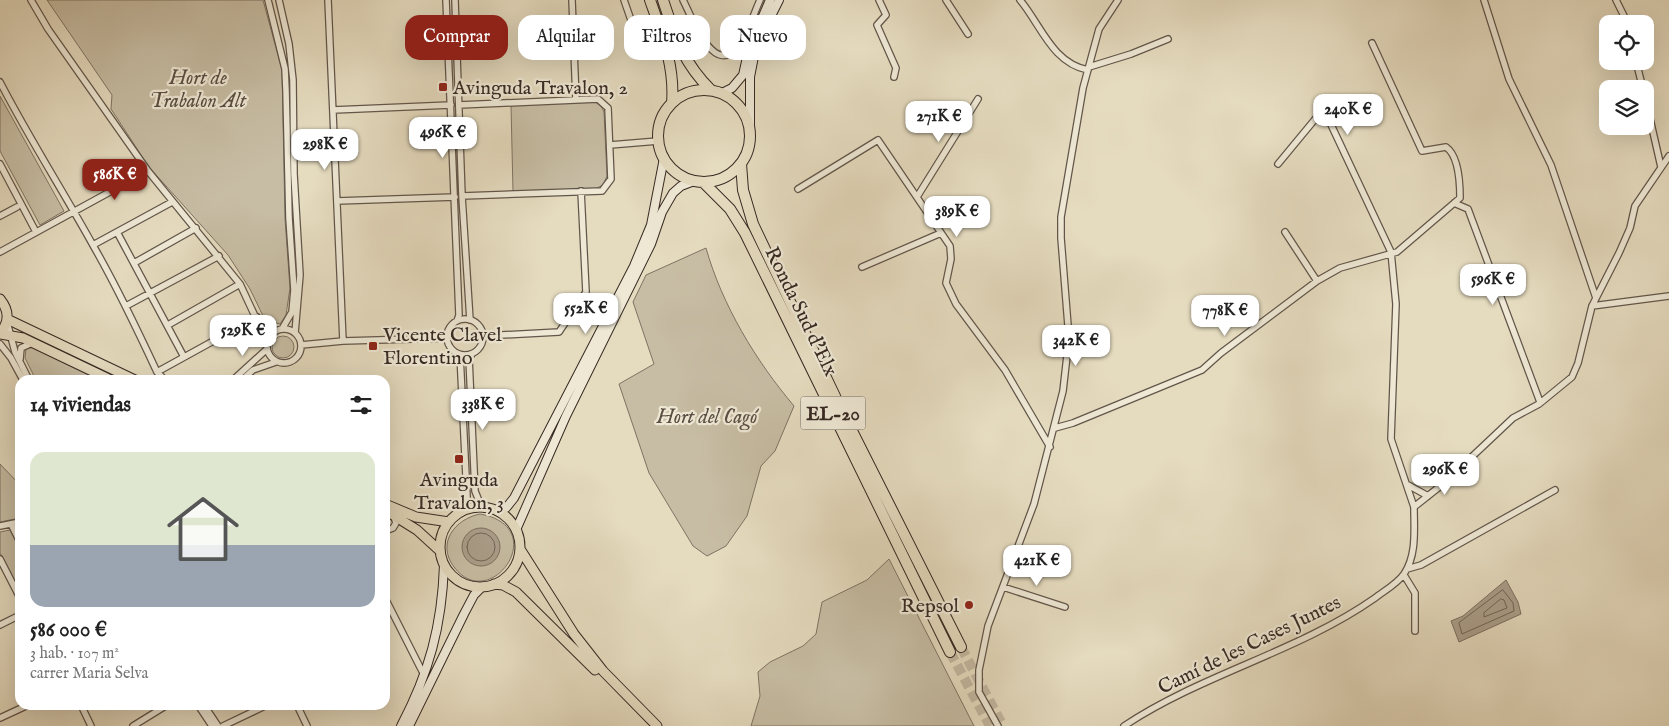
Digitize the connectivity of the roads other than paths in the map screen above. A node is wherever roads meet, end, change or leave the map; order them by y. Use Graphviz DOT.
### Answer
graph roads {
  1 [pos="31,0"];
  2 [pos="268,0"];
  3 [pos="279,0"];
  4 [pos="328,0"];
  5 [pos="446,0"];
  6 [pos="455,0"];
  7 [pos="572,0"];
  8 [pos="624,0"];
  9 [pos="650,0"];
  10 [pos="663,0"];
  11 [pos="683,0"];
  12 [pos="760,0"];
  13 [pos="770,0"];
  14 [pos="779,0"];
  15 [pos="879,0"];
  16 [pos="946,0"];
  17 [pos="1020,0"];
  18 [pos="1118,0"];
  19 [pos="1484,0"];
  20 [pos="1616,0"];
  21 [pos="629,15"];
  22 [pos="1624,15"];
  23 [pos="968,34"];
  24 [pos="1168,39"];
  25 [pos="1372,44"];
  26 [pos="1089,68"];
  27 [pos="894,77"];
  28 [pos="0,82"];
  29 [pos="711,90"];
  30 [pos="722,93"];
  31 [pos="576,100"];
  32 [pos="978,100"];
  33 [pos="672,103"];
  34 [pos="451,105"];
  35 [pos="459,105"];
  36 [pos="332,110"];
  37 [pos="750,124"];
  38 [pos="1654,135"];
  39 [pos="658,141"];
  40 [pos="610,145"];
  41 [pos="1669,156"];
  42 [pos="664,158"];
  43 [pos="0,164"];
  44 [pos="741,164"];
  45 [pos="1278,164"];
  46 [pos="1661,167"];
  47 [pos="148,171"];
  48 [pos="698,181"];
  49 [pos="798,189"];
  50 [pos="581,192"];
  51 [pos="462,196"];
  52 [pos="455,197"];
  53 [pos="917,197"];
  54 [pos="337,201"];
  55 [pos="172,202"];
  56 [pos="1454,203"];
  57 [pos="17,207"];
  58 [pos="73,212"];
  59 [pos="0,216"];
  60 [pos="196,228"];
  61 [pos="36,232"];
  62 [pos="117,232"];
  63 [pos="1286,232"];
  64 [pos="941,233"];
  65 [pos="93,245"];
  66 [pos="0,252"];
  67 [pos="1391,252"];
  68 [pos="219,256"];
  69 [pos="134,262"];
  70 [pos="862,266"];
  71 [pos="1317,281"];
  72 [pos="240,284"];
  73 [pos="151,293"];
  74 [pos="1669,296"];
  75 [pos="1596,298"];
  76 [pos="0,299"];
  77 [pos="126,306"];
  78 [pos="1592,306"];
  79 [pos="257,317"];
  80 [pos="7,320"];
  81 [pos="470,320"];
  82 [pos="457,321"];
  83 [pos="168,325"];
  84 [pos="282,329"];
  85 [pos="274,332"];
  86 [pos="295,333"];
  87 [pos="3,334"];
  88 [pos="483,336"];
  89 [pos="446,338"];
  90 [pos="343,341"];
  91 [pos="32,342"];
  92 [pos="267,342"];
  93 [pos="0,344"];
  94 [pos="301,345"];
  95 [pos="267,350"];
  96 [pos="472,354"];
  97 [pos="460,355"];
  98 [pos="184,357"];
  99 [pos="276,362"];
  100 [pos="20,364"];
  101 [pos="157,372"];
  102 [pos="20,375"];
  103 [pos="26,375"];
  104 [pos="101,375"];
  105 [pos="124,375"];
  106 [pos="160,375"];
  107 [pos="239,375"];
  108 [pos="248,375"];
  109 [pos="1540,402"];
  110 [pos="1055,428"];
  111 [pos="1050,447"];
  112 [pos="1408,485"];
  113 [pos="1556,490"];
  114 [pos="1428,496"];
  115 [pos="1414,507"];
  116 [pos="487,508"];
  117 [pos="390,510"];
  118 [pos="463,510"];
  119 [pos="497,511"];
  120 [pos="390,512"];
  121 [pos="390,513"];
  122 [pos="449,522"];
  123 [pos="15,523"];
  124 [pos="11,524"];
  125 [pos="0,526"];
  126 [pos="390,528"];
  127 [pos="516,530"];
  128 [pos="15,532"];
  129 [pos="520,549"];
  130 [pos="440,551"];
  131 [pos="0,559"];
  132 [pos="444,565"];
  133 [pos="1405,572"];
  134 [pos="494,584"];
  135 [pos="482,587"];
  136 [pos="1003,587"];
  137 [pos="15,588"];
  138 [pos="1065,607"];
  139 [pos="390,614"];
  140 [pos="15,618"];
  141 [pos="0,625"];
  142 [pos="1416,631"];
  143 [pos="961,647"];
  144 [pos="950,652"];
  145 [pos="601,672"];
  146 [pos="424,675"];
  147 [pos="17,710"];
  148 [pos="83,710"];
  149 [pos="160,710"];
  150 [pos="201,710"];
  151 [pos="207,710"];
  152 [pos="257,710"];
  153 [pos="299,710"];
  154 [pos="0,718"];
  155 [pos="91,726"];
  156 [pos="133,726"];
  157 [pos="212,726"];
  158 [pos="218,726"];
  159 [pos="223,726"];
  160 [pos="307,726"];
  161 [pos="401,726"];
  162 [pos="409,726"];
  163 [pos="649,726"];
  164 [pos="657,726"];
  165 [pos="998,726"];
  166 [pos="1124,726"];
  1 -- 47 [label="street"];
  2 -- 84 [label="street"];
  3 -- 86 [label="street"];
  4 -- 36 [label="street"];
  5 -- 34 [label="street"];
  6 -- 35 [label="street"];
  7 -- 31 [label="street"];
  8 -- 21 [label="street"];
  9 -- 33 [label="highway"];
  10 -- 29 [label="highway"];
  11 -- 12 [label="street"];
  13 -- 30 [label="main road"];
  14 -- 37 [label="main road"];
  15 -- 27 [label="street"];
  16 -- 23 [label="street"];
  17 -- 26 [label="street"];
  18 -- 26 [label="street"];
  19 -- 75 [label="street"];
  20 -- 22 [label="street"];
  24 -- 26 [label="street"];
  25 -- 56 [label="street"];
  26 -- 110 [label="street"];
  28 -- 58 [label="street"];
  29 -- 30 [label="highway"];
  29 -- 33 [label="highway"];
  30 -- 37 [label="highway"];
  31 -- 35 [label="street"];
  31 -- 40 [label="street"];
  32 -- 53 [label="street"];
  33 -- 39 [label="highway, EL-20"];
  34 -- 36 [label="street"];
  34 -- 52 [label="street"];
  35 -- 51 [label="street"];
  36 -- 54 [label="street"];
  37 -- 44 [label="highway, EL-20"];
  38 -- 46 [label="street"];
  39 -- 40 [label="street"];
  39 -- 42 [label="highway, EL-20"];
  40 -- 50 [label="street"];
  41 -- 46 [label="street"];
  42 -- 48 [label="highway, EL-20"];
  42 -- 119 [label="main road"];
  43 -- 61 [label="street"];
  44 -- 48 [label="highway"];
  44 -- 143 [label="highway, Ronda Sud d'Elx / EL-20"];
  45 -- 67 [label="street"];
  46 -- 75 [label="street"];
  47 -- 55 [label="street"];
  47 -- 58 [label="street"];
  48 -- 127 [label="main road"];
  48 -- 144 [label="highway, Ronda Sud d'Elx / EL-20"];
  49 -- 53 [label="street"];
  50 -- 51 [label="street"];
  50 -- 88 [label="street"];
  51 -- 81 [label="street"];
  52 -- 54 [label="street"];
  52 -- 82 [label="street"];
  53 -- 64 [label="street"];
  54 -- 90 [label="street"];
  55 -- 60 [label="street"];
  55 -- 62 [label="street"];
  56 -- 67 [label="street"];
  56 -- 109 [label="street"];
  57 -- 59 [label="street"];
  58 -- 61 [label="street"];
  58 -- 65 [label="street"];
  60 -- 68 [label="street"];
  60 -- 69 [label="street"];
  61 -- 66 [label="street"];
  62 -- 65 [label="street"];
  62 -- 69 [label="street"];
  63 -- 71 [label="street"];
  64 -- 70 [label="street"];
  64 -- 111 [label="street"];
  65 -- 77 [label="street"];
  67 -- 71 [label="street"];
  67 -- 112 [label="street"];
  68 -- 72 [label="street"];
  68 -- 73 [label="street"];
  69 -- 73 [label="street"];
  71 -- 110 [label="street"];
  72 -- 79 [label="street"];
  72 -- 83 [label="street"];
  73 -- 77 [label="street"];
  73 -- 83 [label="street"];
  74 -- 78 [label="street"];
  75 -- 78 [label="street"];
  76 -- 80 [label="main road"];
  77 -- 101 [label="street"];
  78 -- 109 [label="street"];
  79 -- 85 [label="street"];
  79 -- 92 [label="street"];
  79 -- 98 [label="street"];
  80 -- 87 [label="main road"];
  80 -- 105 [label="main road"];
  81 -- 82 [label="street"];
  81 -- 88 [label="street"];
  82 -- 89 [label="street"];
  83 -- 98 [label="street"];
  84 -- 85 [label="street"];
  84 -- 86 [label="street"];
  85 -- 92 [label="street"];
  86 -- 94 [label="street"];
  87 -- 91 [label="main road"];
  87 -- 100 [label="street"];
  88 -- 96 [label="street"];
  89 -- 90 [label="street"];
  89 -- 97 [label="street"];
  90 -- 94 [label="street"];
  91 -- 100 [label="street"];
  91 -- 104 [label="main road"];
  92 -- 95 [label="street"];
  93 -- 102 [label="street"];
  94 -- 99 [label="street"];
  95 -- 99 [label="street"];
  95 -- 107 [label="street"];
  96 -- 97 [label="street"];
  96 -- 116 [label="street"];
  97 -- 118 [label="street"];
  98 -- 101 [label="street"];
  99 -- 108 [label="street"];
  100 -- 103 [label="street"];
  101 -- 106 [label="street"];
  109 -- 114 [label="street"];
  110 -- 111 [label="street"];
  111 -- 136 [label="street"];
  112 -- 114 [label="street"];
  112 -- 115 [label="street"];
  113 -- 133 [label="street"];
  114 -- 115 [label="street"];
  115 -- 133 [label="street"];
  116 -- 118 [label="main road"];
  116 -- 119 [label="main road"];
  117 -- 122 [label="main road"];
  118 -- 122 [label="main road"];
  119 -- 127 [label="main road"];
  120 -- 130 [label="main road"];
  121 -- 126 [label="street"];
  122 -- 130 [label="main road"];
  123 -- 124 [label="street"];
  124 -- 125 [label="street"];
  124 -- 128 [label="street"];
  127 -- 129 [label="main road"];
  129 -- 134 [label="main road"];
  129 -- 145 [label="main road"];
  130 -- 132 [label="main road"];
  131 -- 137 [label="street"];
  132 -- 135 [label="main road"];
  132 -- 146 [label="main road"];
  133 -- 142 [label="street"];
  133 -- 166 [label="street, Camí de les Cases Juntes"];
  134 -- 135 [label="main road"];
  134 -- 145 [label="main road"];
  135 -- 162 [label="main road"];
  136 -- 138 [label="street"];
  136 -- 165 [label="street"];
  139 -- 146 [label="street"];
  140 -- 141 [label="street"];
  145 -- 163 [label="main road"];
  145 -- 164 [label="main road"];
  146 -- 161 [label="main road"];
  147 -- 154 [label="street"];
  148 -- 155 [label="street"];
  149 -- 156 [label="street"];
  150 -- 157 [label="street"];
  151 -- 158 [label="street"];
  152 -- 159 [label="street"];
  153 -- 160 [label="street"];
}
